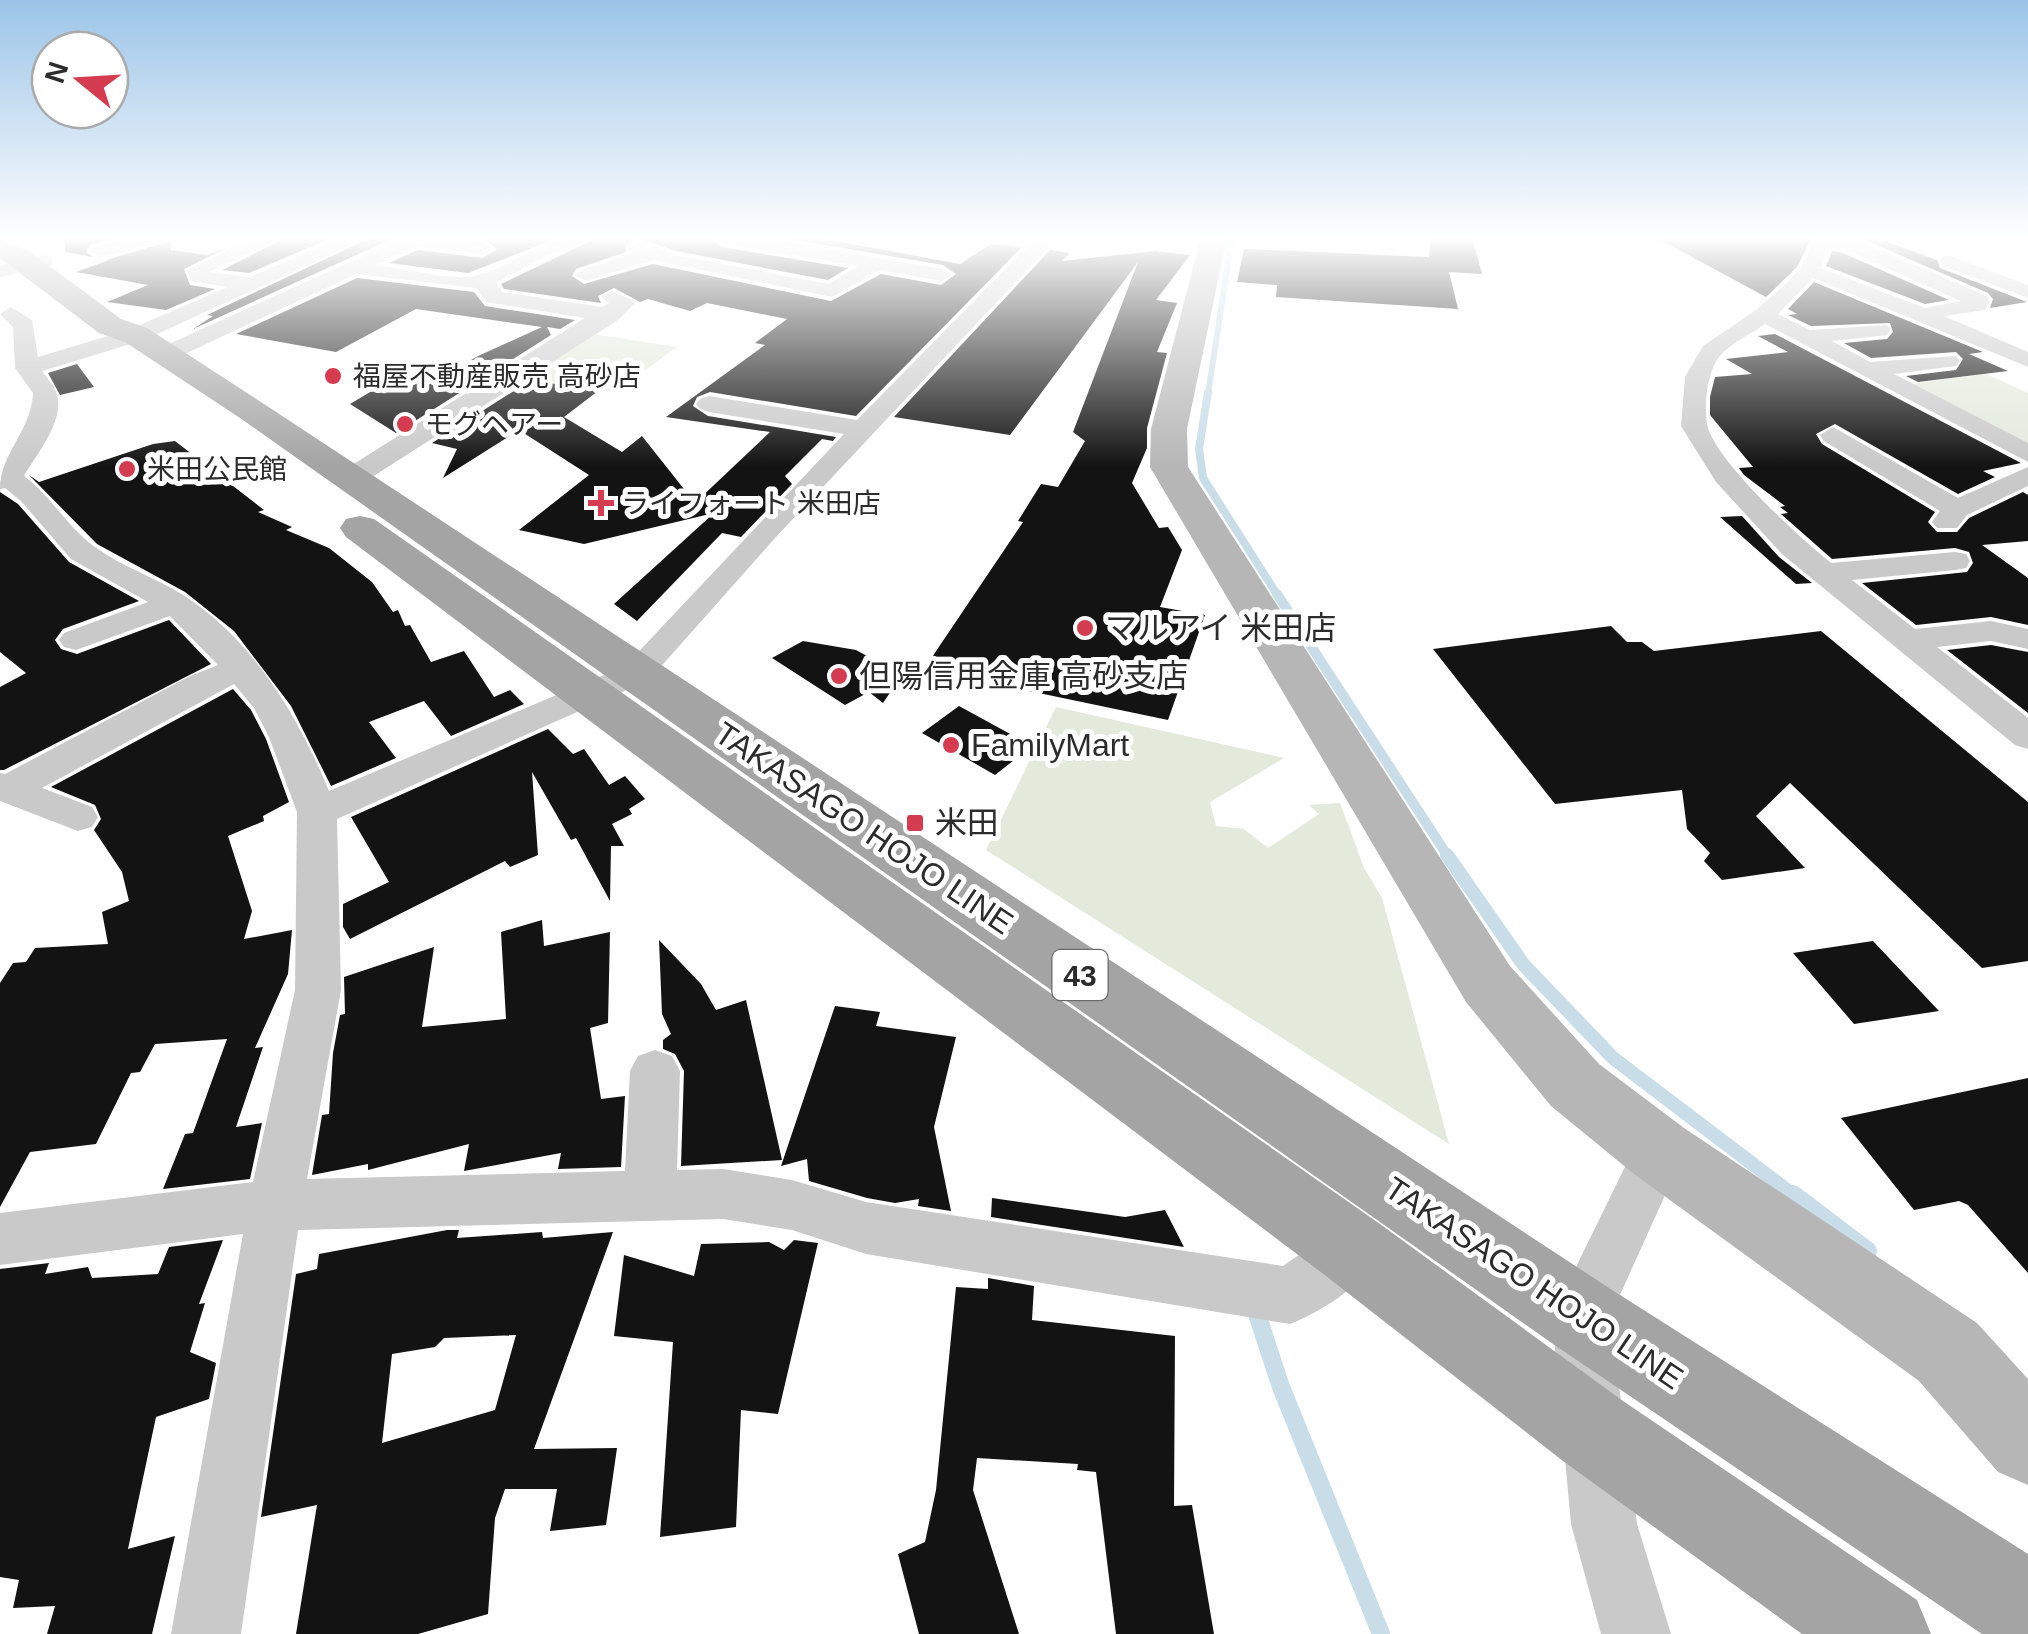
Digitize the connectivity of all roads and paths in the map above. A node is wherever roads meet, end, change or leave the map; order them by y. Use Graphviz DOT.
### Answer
graph roads {
  1 [pos="75,313"];
  2 [pos="82,313"];
  3 [pos="84,313"];
  4 [pos="122,313"];
  5 [pos="153,313"];
  6 [pos="164,313"];
  7 [pos="600,313"];
  8 [pos="974,313"];
  9 [pos="1194,313"];
  10 [pos="1919,313"];
  11 [pos="1932,313"];
  12 [pos="1764,315"];
  13 [pos="6,316"];
  14 [pos="1928,317"];
  15 [pos="103,328"];
  16 [pos="1879,330"];
  17 [pos="1807,337"];
  18 [pos="2013,357"];
  19 [pos="1948,361"];
  20 [pos="28,368"];
  21 [pos="1868,368"];
  22 [pos="709,404"];
  23 [pos="1944,408"];
  24 [pos="1898,414"];
  25 [pos="40,423"];
  26 [pos="864,429"];
  27 [pos="1844,446"];
  28 [pos="2028,454"];
  29 [pos="3,466"];
  30 [pos="2028,475"];
  31 [pos="351,478"];
  32 [pos="1955,561"];
  33 [pos="1824,573"];
  34 [pos="174,603"];
  35 [pos="1958,604"];
  36 [pos="1991,631"];
  37 [pos="2028,639"];
  38 [pos="76,640"];
  39 [pos="1906,640"];
  40 [pos="240,669"];
  41 [pos="613,684"];
  42 [pos="2028,737"];
  43 [pos="4,788"];
  44 [pos="316,812"];
  45 [pos="78,817"];
  46 [pos="654,1071"];
  47 [pos="1660,1150"];
  48 [pos="650,1194"];
  49 [pos="275,1206"];
  50 [pos="0,1239"];
  51 [pos="1353,1250"];
  52 [pos="1581,1316"];
  53 [pos="1593,1430"];
  54 [pos="2028,1442"];
  55 [pos="2028,1609"];
  56 [pos="206,1634"];
  57 [pos="1636,1634"];
  58 [pos="1883,1634"];
  1 -- 15 [label="main road"];
  2 -- 15 [label="main road, TAKASAGO HOJO LINE / 43"];
  3 -- 15 [label="main road, TAKASAGO HOJO LINE / 43"];
  4 -- 15 [label="main road"];
  5 -- 15 [label="street"];
  6 -- 15 [label="street"];
  7 -- 31 [label="street"];
  8 -- 26 [label="street"];
  9 -- 47 [label="street"];
  10 -- 14 [label="street"];
  11 -- 14 [label="street"];
  12 -- 17 [label="street"];
  12 -- 33 [label="street"];
  13 -- 15 [label="street"];
  13 -- 20 [label="street"];
  14 -- 18 [label="street"];
  15 -- 20 [label="street"];
  15 -- 31 [label="main road, TAKASAGO HOJO LINE / 43"];
  15 -- 41 [label="main road, TAKASAGO HOJO LINE / 43"];
  16 -- 17 [label="street"];
  17 -- 21 [label="street"];
  19 -- 21 [label="street"];
  20 -- 25 [label="street"];
  21 -- 23 [label="street"];
  22 -- 26 [label="street"];
  23 -- 24 [label="street"];
  23 -- 28 [label="street"];
  25 -- 29 [label="street"];
  25 -- 29 [label="street"];
  26 -- 41 [label="street"];
  27 -- 30 [label="street"];
  29 -- 34 [label="street"];
  31 -- 41 [label="main road, TAKASAGO HOJO LINE / 43"];
  32 -- 33 [label="street"];
  33 -- 39 [label="street"];
  34 -- 38 [label="street"];
  34 -- 40 [label="street"];
  35 -- 36 [label="street"];
  36 -- 37 [label="street"];
  36 -- 39 [label="street"];
  39 -- 42 [label="street"];
  40 -- 43 [label="street"];
  40 -- 44 [label="street"];
  41 -- 44 [label="street"];
  41 -- 51 [label="main road, TAKASAGO HOJO LINE / 43"];
  41 -- 52 [label="main road, TAKASAGO HOJO LINE / 43"];
  43 -- 45 [label="street"];
  44 -- 49 [label="street"];
  46 -- 48 [label="street"];
  47 -- 52 [label="street"];
  47 -- 54 [label="street"];
  48 -- 49 [label="street"];
  48 -- 51 [label="street"];
  49 -- 50 [label="street"];
  49 -- 56 [label="street"];
  51 -- 53 [label="main road, TAKASAGO HOJO LINE / 43"];
  52 -- 53 [label="street"];
  52 -- 55 [label="main road, TAKASAGO HOJO LINE / 43"];
  53 -- 57 [label="street"];
  53 -- 58 [label="main road, TAKASAGO HOJO LINE / 43"];
}
